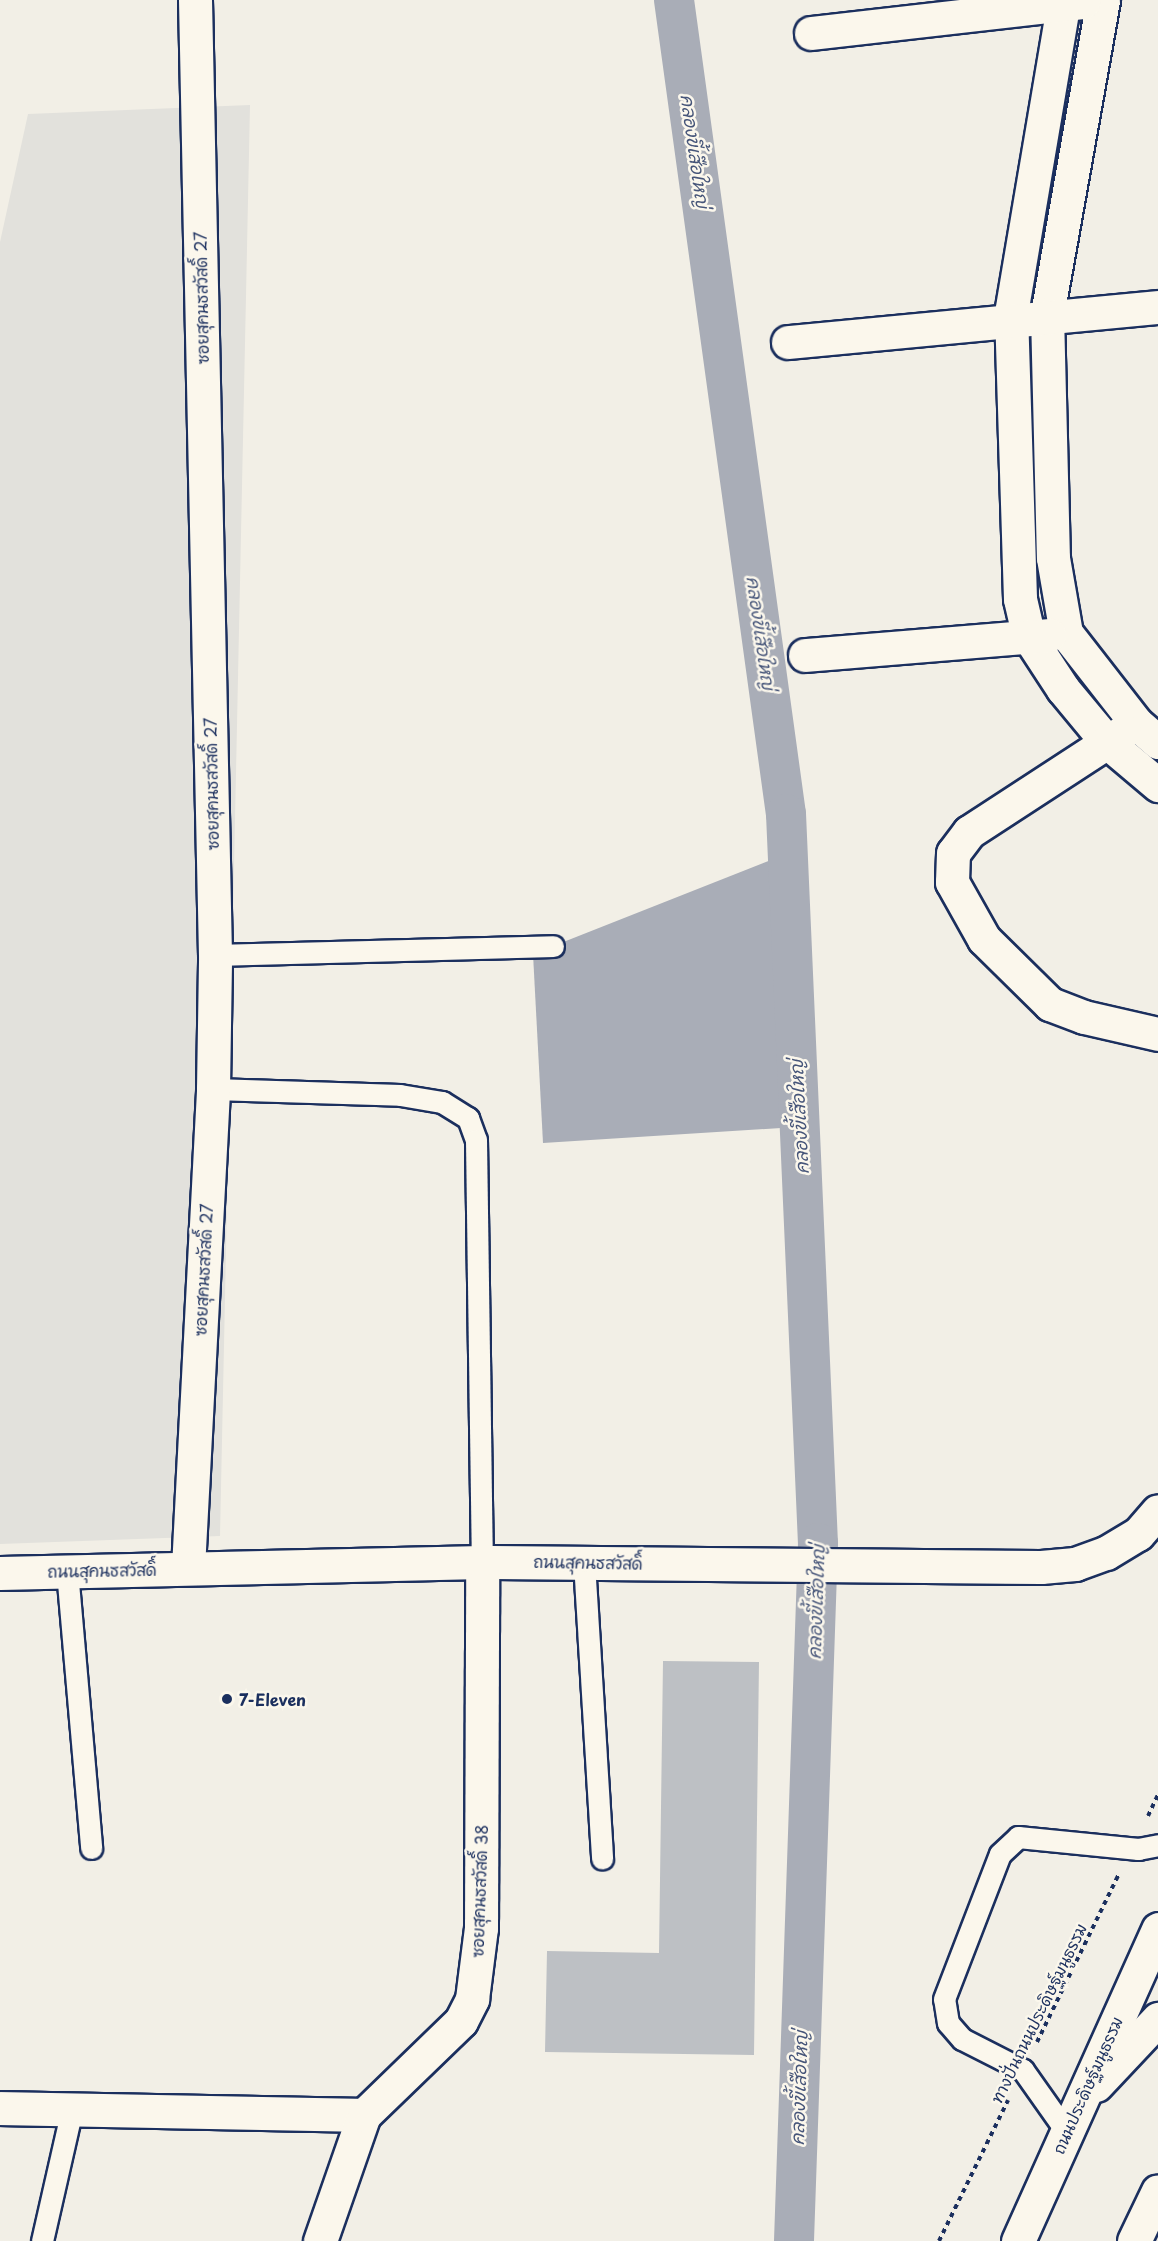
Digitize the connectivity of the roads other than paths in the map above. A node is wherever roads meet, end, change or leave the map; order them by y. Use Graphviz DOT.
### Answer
graph roads {
  1 [pos="195,0"];
  2 [pos="1103,0"];
  3 [pos="1110,0"];
  4 [pos="1064,1"];
  5 [pos="811,33"];
  6 [pos="1158,307"];
  7 [pos="1047,314"];
  8 [pos="1011,318"];
  9 [pos="788,342"];
  10 [pos="1066,633"];
  11 [pos="1029,637"];
  12 [pos="805,654"];
  13 [pos="1147,733"];
  14 [pos="1107,742"];
  15 [pos="1158,785"];
  16 [pos="553,946"];
  17 [pos="215,955"];
  18 [pos="1158,1034"];
  19 [pos="213,1089"];
  20 [pos="1158,1511"];
  21 [pos="482,1562"];
  22 [pos="584,1562"];
  23 [pos="188,1568"];
  24 [pos="67,1571"];
  25 [pos="0,1573"];
  26 [pos="1158,1845"];
  27 [pos="91,1848"];
  28 [pos="602,1858"];
  29 [pos="1158,1929"];
  30 [pos="1158,2019"];
  31 [pos="0,2108"];
  32 [pos="72,2109"];
  33 [pos="364,2115"];
  34 [pos="1072,2117"];
  35 [pos="1158,2191"];
  36 [pos="42,2241"];
  37 [pos="320,2241"];
  38 [pos="1018,2241"];
  39 [pos="1134,2241"];
  1 -- 17 [label="main road, ซอยสุคนธสวัสดิ์ 27"];
  2 -- 3 [label="main road"];
  2 -- 4 [label="main road"];
  2 -- 7 [label="main road"];
  4 -- 5 [label="main road"];
  4 -- 8 [label="main road"];
  6 -- 7 [label="main road"];
  7 -- 8 [label="main road"];
  7 -- 10 [label="main road"];
  8 -- 9 [label="main road"];
  8 -- 11 [label="main road"];
  10 -- 11 [label="main road"];
  10 -- 13 [label="main road"];
  11 -- 12 [label="main road"];
  11 -- 14 [label="main road"];
  13 -- 14 [label="main road"];
  14 -- 15 [label="main road"];
  14 -- 18 [label="main road"];
  16 -- 17 [label="lane"];
  17 -- 19 [label="main road, ซอยสุคนธสวัสดิ์ 27"];
  19 -- 21 [label="lane"];
  19 -- 23 [label="main road, ซอยสุคนธสวัสดิ์ 27"];
  20 -- 22 [label="main road, ถนนสุคนธสวัสดิ์"];
  21 -- 22 [label="main road, ถนนสุคนธสวัสดิ์"];
  21 -- 23 [label="main road, ถนนสุคนธสวัสดิ์"];
  21 -- 33 [label="main road, ซอยสุคนธสวัสดิ์ 38"];
  22 -- 28 [label="lane"];
  23 -- 24 [label="main road, ถนนสุคนธสวัสดิ์"];
  24 -- 25 [label="main road, ถนนสุคนธสวัสดิ์"];
  24 -- 27 [label="lane"];
  26 -- 34 [label="lane"];
  29 -- 34 [label="main road, ถนนประดิษฐ์มนูธรรม"];
  30 -- 34 [label="main road"];
  31 -- 32 [label="main road"];
  32 -- 33 [label="main road"];
  32 -- 36 [label="lane"];
  33 -- 37 [label="main road, ซอยสุคนธสวัสดิ์ 38"];
  34 -- 38 [label="main road, ถนนประดิษฐ์มนูธรรม"];
  35 -- 39 [label="main road"];
}
